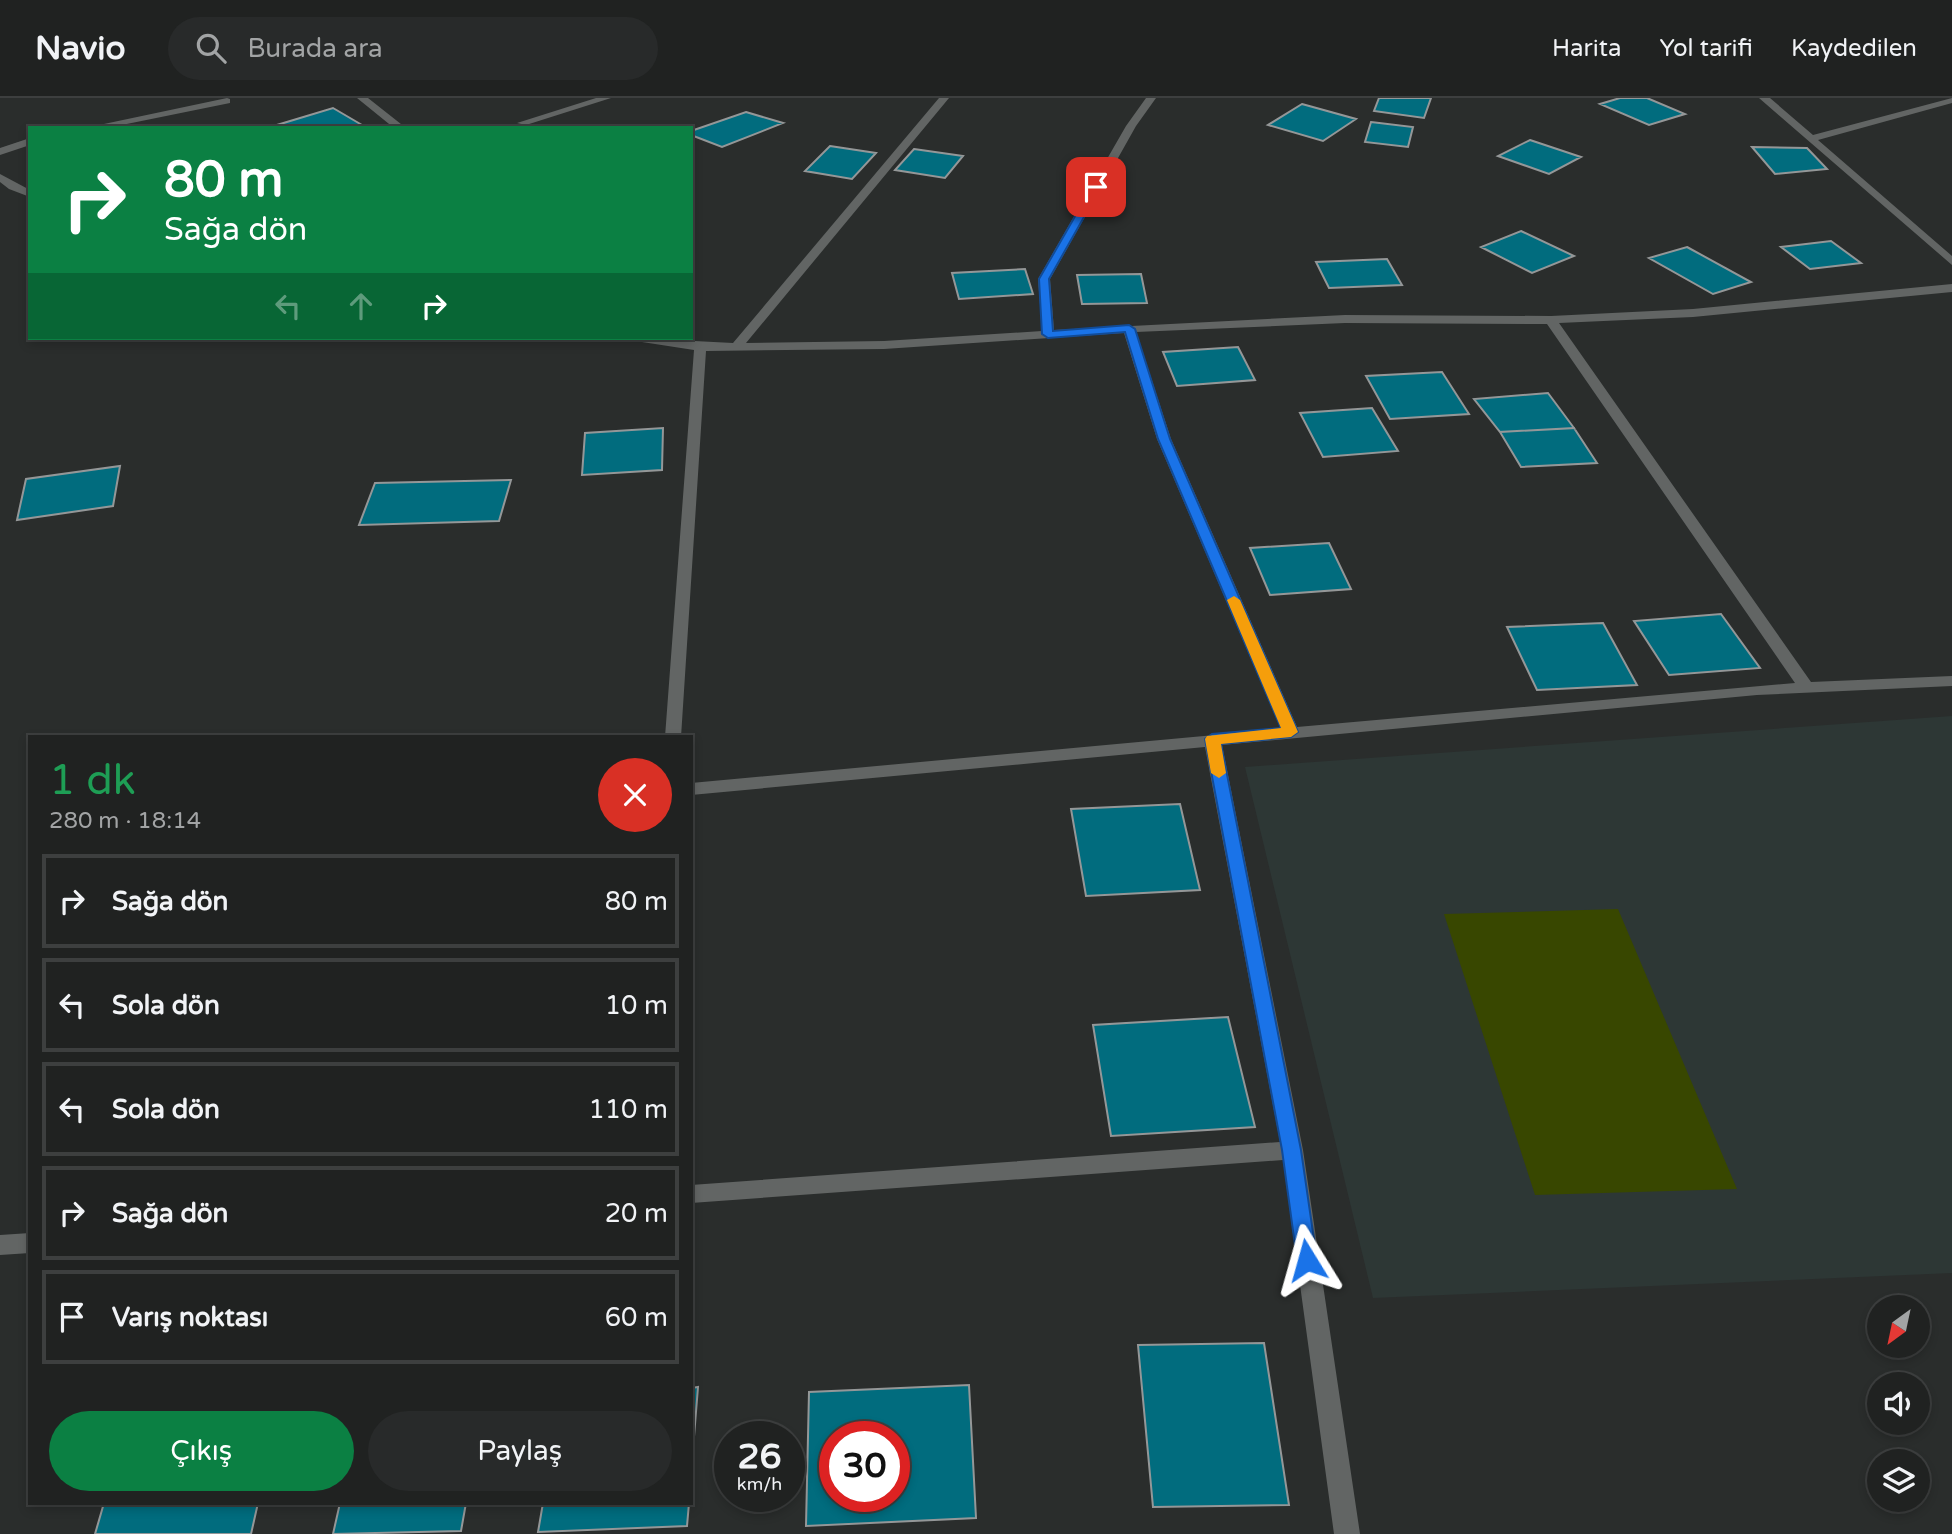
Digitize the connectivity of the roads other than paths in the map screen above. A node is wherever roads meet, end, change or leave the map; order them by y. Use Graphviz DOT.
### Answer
graph roads {
  1 [pos="362,98"];
  2 [pos="606,98"];
  3 [pos="944,98"];
  4 [pos="1151,98"];
  5 [pos="1764,98"];
  6 [pos="1952,100"];
  7 [pos="228,101"];
  8 [pos="522,123"];
  9 [pos="100,126"];
  10 [pos="398,126"];
  11 [pos="1811,139"];
  12 [pos="28,142"];
  13 [pos="0,152"];
  14 [pos="0,177"];
  15 [pos="28,193"];
  16 [pos="1952,262"];
  17 [pos="1952,288"];
  18 [pos="1551,320"];
  19 [pos="1129,329"];
  20 [pos="1048,334"];
  21 [pos="655,340"];
  22 [pos="738,344"];
  23 [pos="700,347"];
  24 [pos="1952,681"];
  25 [pos="1807,688"];
  26 [pos="1291,732"];
  27 [pos="673,735"];
  28 [pos="1212,739"];
  29 [pos="693,789"];
  30 [pos="1292,1150"];
  31 [pos="693,1194"];
  32 [pos="28,1243"];
  33 [pos="0,1245"];
  34 [pos="1347,1534"];
  1 -- 10 [label="street"];
  2 -- 8 [label="street"];
  3 -- 22 [label="street"];
  4 -- 20 [label="street"];
  5 -- 11 [label="street"];
  6 -- 11 [label="street"];
  7 -- 9 [label="street"];
  11 -- 16 [label="street"];
  12 -- 13 [label="street"];
  14 -- 15 [label="street"];
  17 -- 18 [label="street"];
  18 -- 19 [label="street"];
  18 -- 25 [label="street"];
  19 -- 20 [label="street"];
  19 -- 26 [label="street"];
  20 -- 22 [label="street"];
  21 -- 23 [label="street"];
  22 -- 23 [label="street"];
  23 -- 27 [label="street"];
  24 -- 25 [label="street"];
  25 -- 26 [label="street"];
  26 -- 28 [label="street"];
  28 -- 29 [label="street"];
  28 -- 30 [label="street"];
  30 -- 31 [label="street"];
  30 -- 34 [label="street"];
  32 -- 33 [label="street"];
}
